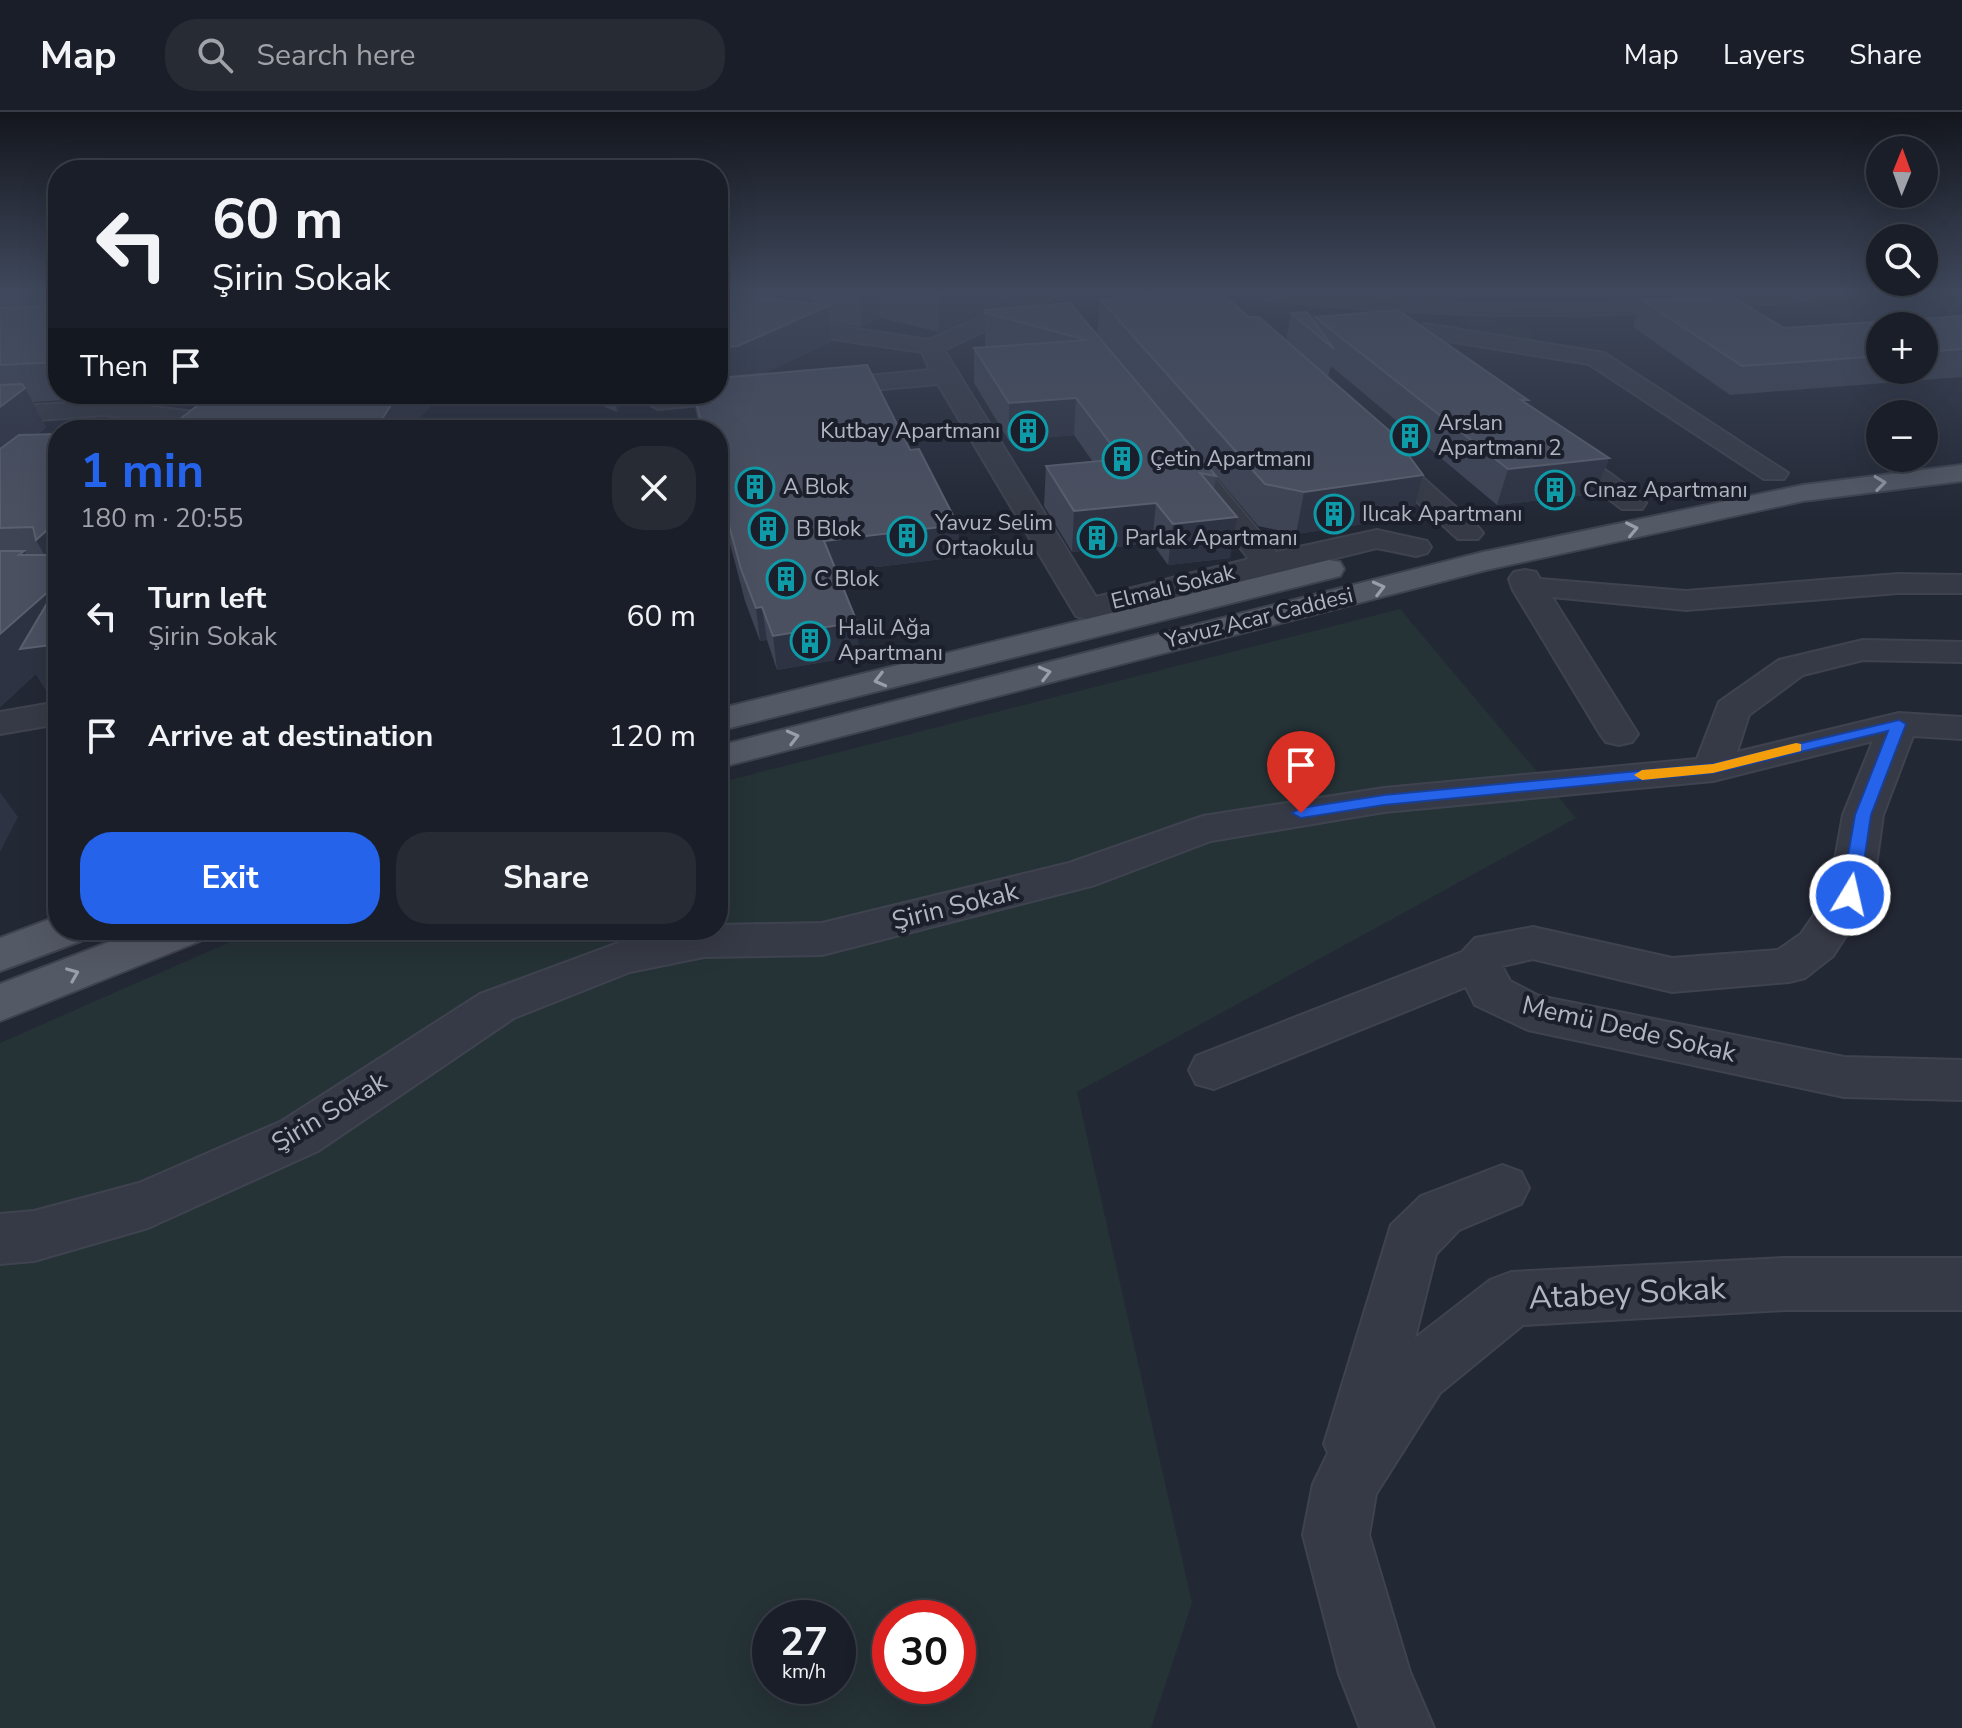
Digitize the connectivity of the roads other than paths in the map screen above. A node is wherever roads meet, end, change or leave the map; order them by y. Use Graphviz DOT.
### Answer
graph roads {
  1 [pos="940,366"];
  2 [pos="1609,366"];
  3 [pos="945,376"];
  4 [pos="728,394"];
  5 [pos="88,404"];
  6 [pos="108,404"];
  7 [pos="129,404"];
  8 [pos="0,415"];
  9 [pos="89,420"];
  10 [pos="221,420"];
  11 [pos="1533,430"];
  12 [pos="1357,433"];
  13 [pos="1962,451"];
  14 [pos="1179,454"];
  15 [pos="1938,454"];
  16 [pos="1866,462"];
  17 [pos="1774,473"];
  18 [pos="1962,473"];
  19 [pos="1632,503"];
  20 [pos="1468,533"];
  21 [pos="1416,547"];
  22 [pos="1269,563"];
  23 [pos="1962,584"];
  24 [pos="1962,652"];
  25 [pos="48,715"];
  26 [pos="728,718"];
  27 [pos="0,723"];
  28 [pos="1899,724"];
  29 [pos="1962,728"];
  30 [pos="1619,734"];
  31 [pos="728,754"];
  32 [pos="1713,769"];
  33 [pos="48,937"];
  34 [pos="159,940"];
  35 [pos="0,955"];
  36 [pos="1478,964"];
  37 [pos="0,1003"];
  38 [pos="1214,1070"];
  39 [pos="1962,1080"];
  40 [pos="1502,1188"];
  41 [pos="0,1239"];
  42 [pos="1962,1284"];
  43 [pos="1345,1484"];
  44 [pos="1397,1728"];
  1 -- 3 [label="street, Elmalı Sokak"];
  2 -- 17 [label="street"];
  3 -- 4 [label="street"];
  3 -- 22 [label="street, Elmalı Sokak"];
  5 -- 8 [label="street"];
  6 -- 9 [label="street"];
  7 -- 10 [label="street"];
  11 -- 19 [label="street"];
  12 -- 20 [label="street"];
  13 -- 15 [label="main road"];
  14 -- 22 [label="street"];
  16 -- 17 [label="main road, Yavuz Acar Caddesi"];
  17 -- 19 [label="main road, Yavuz Acar Caddesi"];
  31 -- 18 [label="main road, Yavuz Acar Caddesi, one-way"];
  19 -- 20 [label="main road, Yavuz Acar Caddesi"];
  20 -- 21 [label="main road, Yavuz Acar Caddesi"];
  21 -- 22 [label="street"];
  21 -- 26 [label="main road, Yavuz Acar Caddesi, one-way"];
  23 -- 30 [label="street"];
  24 -- 32 [label="street"];
  25 -- 27 [label="street"];
  28 -- 29 [label="street, Şirin Sokak"];
  28 -- 32 [label="street, Şirin Sokak"];
  28 -- 36 [label="street"];
  32 -- 41 [label="street, Şirin Sokak"];
  33 -- 35 [label="main road"];
  37 -- 34 [label="main road, one-way"];
  36 -- 38 [label="street"];
  36 -- 39 [label="street, Memü Dede Sokak"];
  40 -- 43 [label="street"];
  42 -- 43 [label="street, Atabey Sokak"];
  43 -- 44 [label="street, Atabey Sokak"];
}
